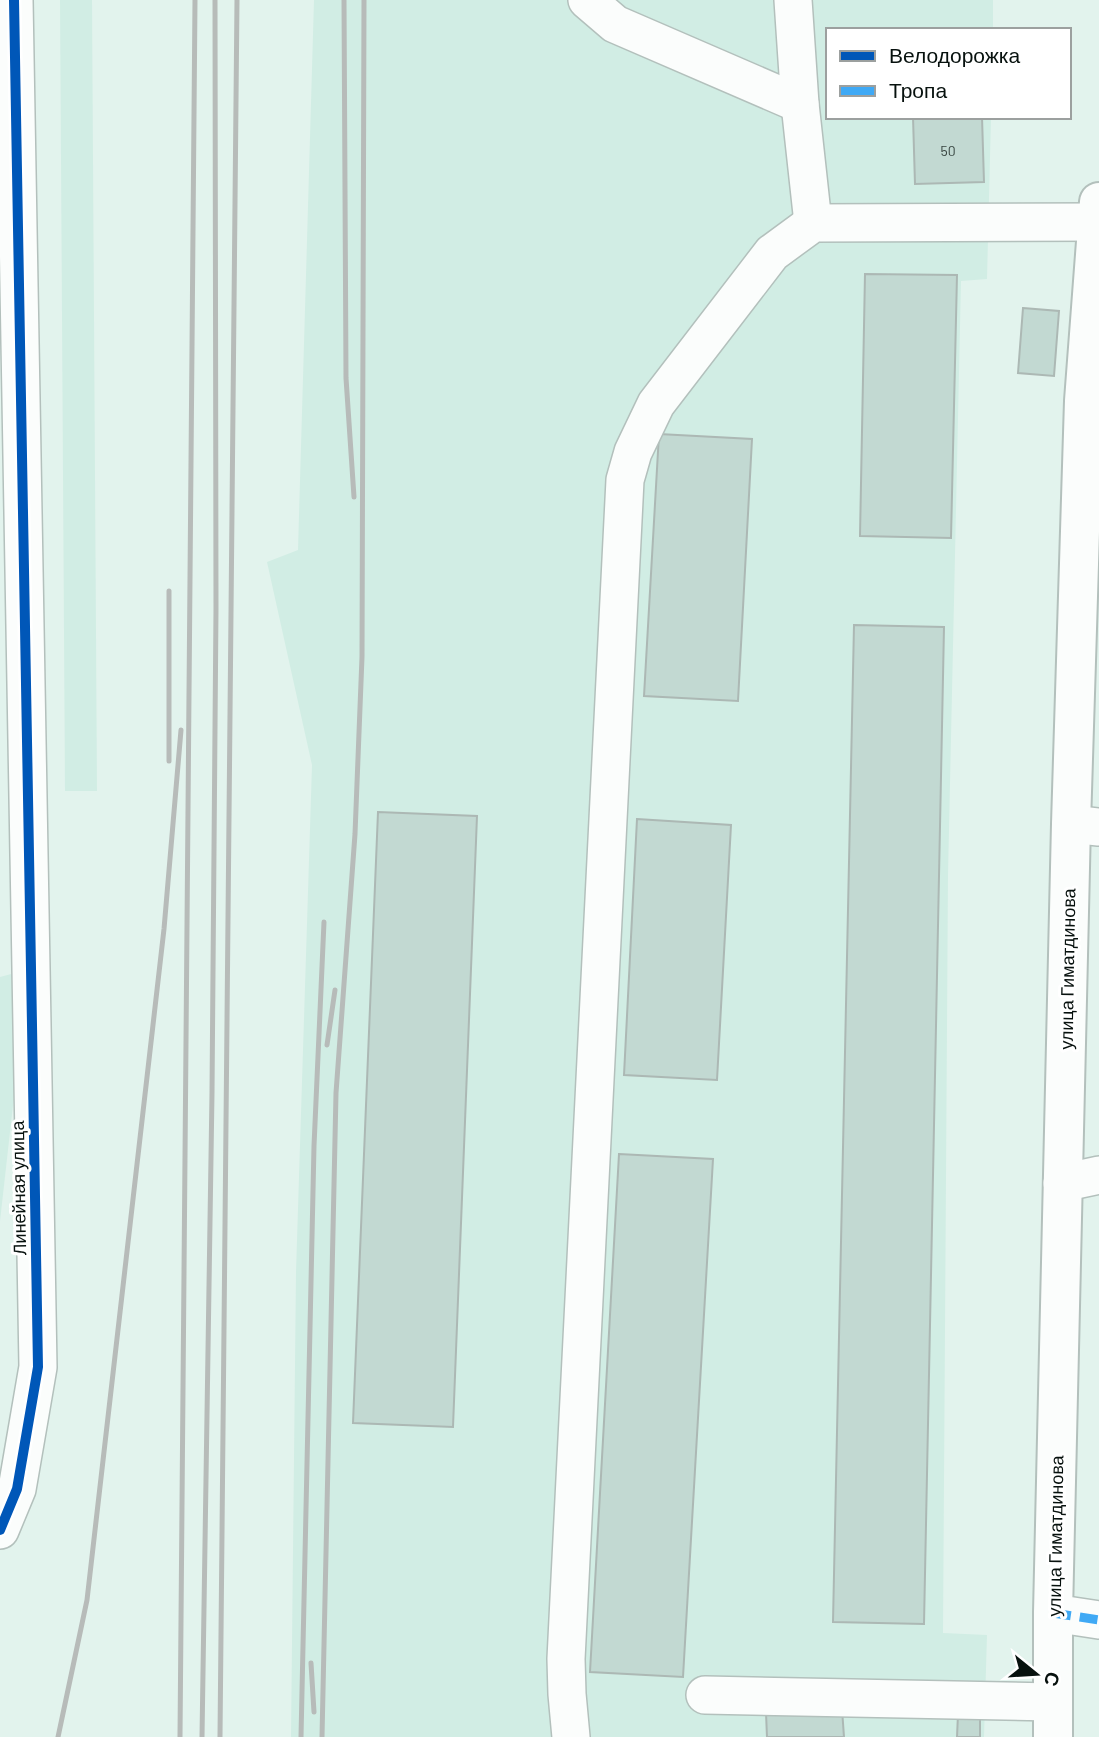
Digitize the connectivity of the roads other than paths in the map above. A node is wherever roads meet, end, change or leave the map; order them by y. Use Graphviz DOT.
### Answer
graph roads {
  1 [pos="14,0"];
  2 [pos="587,0"];
  3 [pos="793,0"];
  4 [pos="7,93"];
  5 [pos="800,104"];
  6 [pos="1098,215"];
  7 [pos="813,223"];
  8 [pos="1090,550"];
  9 [pos="1085,825"];
  10 [pos="1099,1175"];
  11 [pos="1074,1191"];
  12 [pos="0,1530"];
  13 [pos="1053,1614"];
  14 [pos="1099,1620"];
  15 [pos="705,1695"];
  16 [pos="1053,1720"];
  17 [pos="571,1737"];
  1 -- 4 [label="street, Линейная улица"];
  2 -- 5 [label="street"];
  3 -- 5 [label="street"];
  4 -- 12 [label="street, Линейная улица"];
  5 -- 7 [label="street"];
  6 -- 7 [label="street"];
  6 -- 8 [label="main road, улица Гиматдинова"];
  7 -- 17 [label="street"];
  8 -- 9 [label="main road, улица Гиматдинова"];
  9 -- 11 [label="main road, улица Гиматдинова"];
  10 -- 11 [label="street"];
  11 -- 13 [label="main road, улица Гиматдинова"];
  13 -- 14 [label="street"];
  13 -- 16 [label="main road, улица Гиматдинова"];
  15 -- 16 [label="street"];
}
